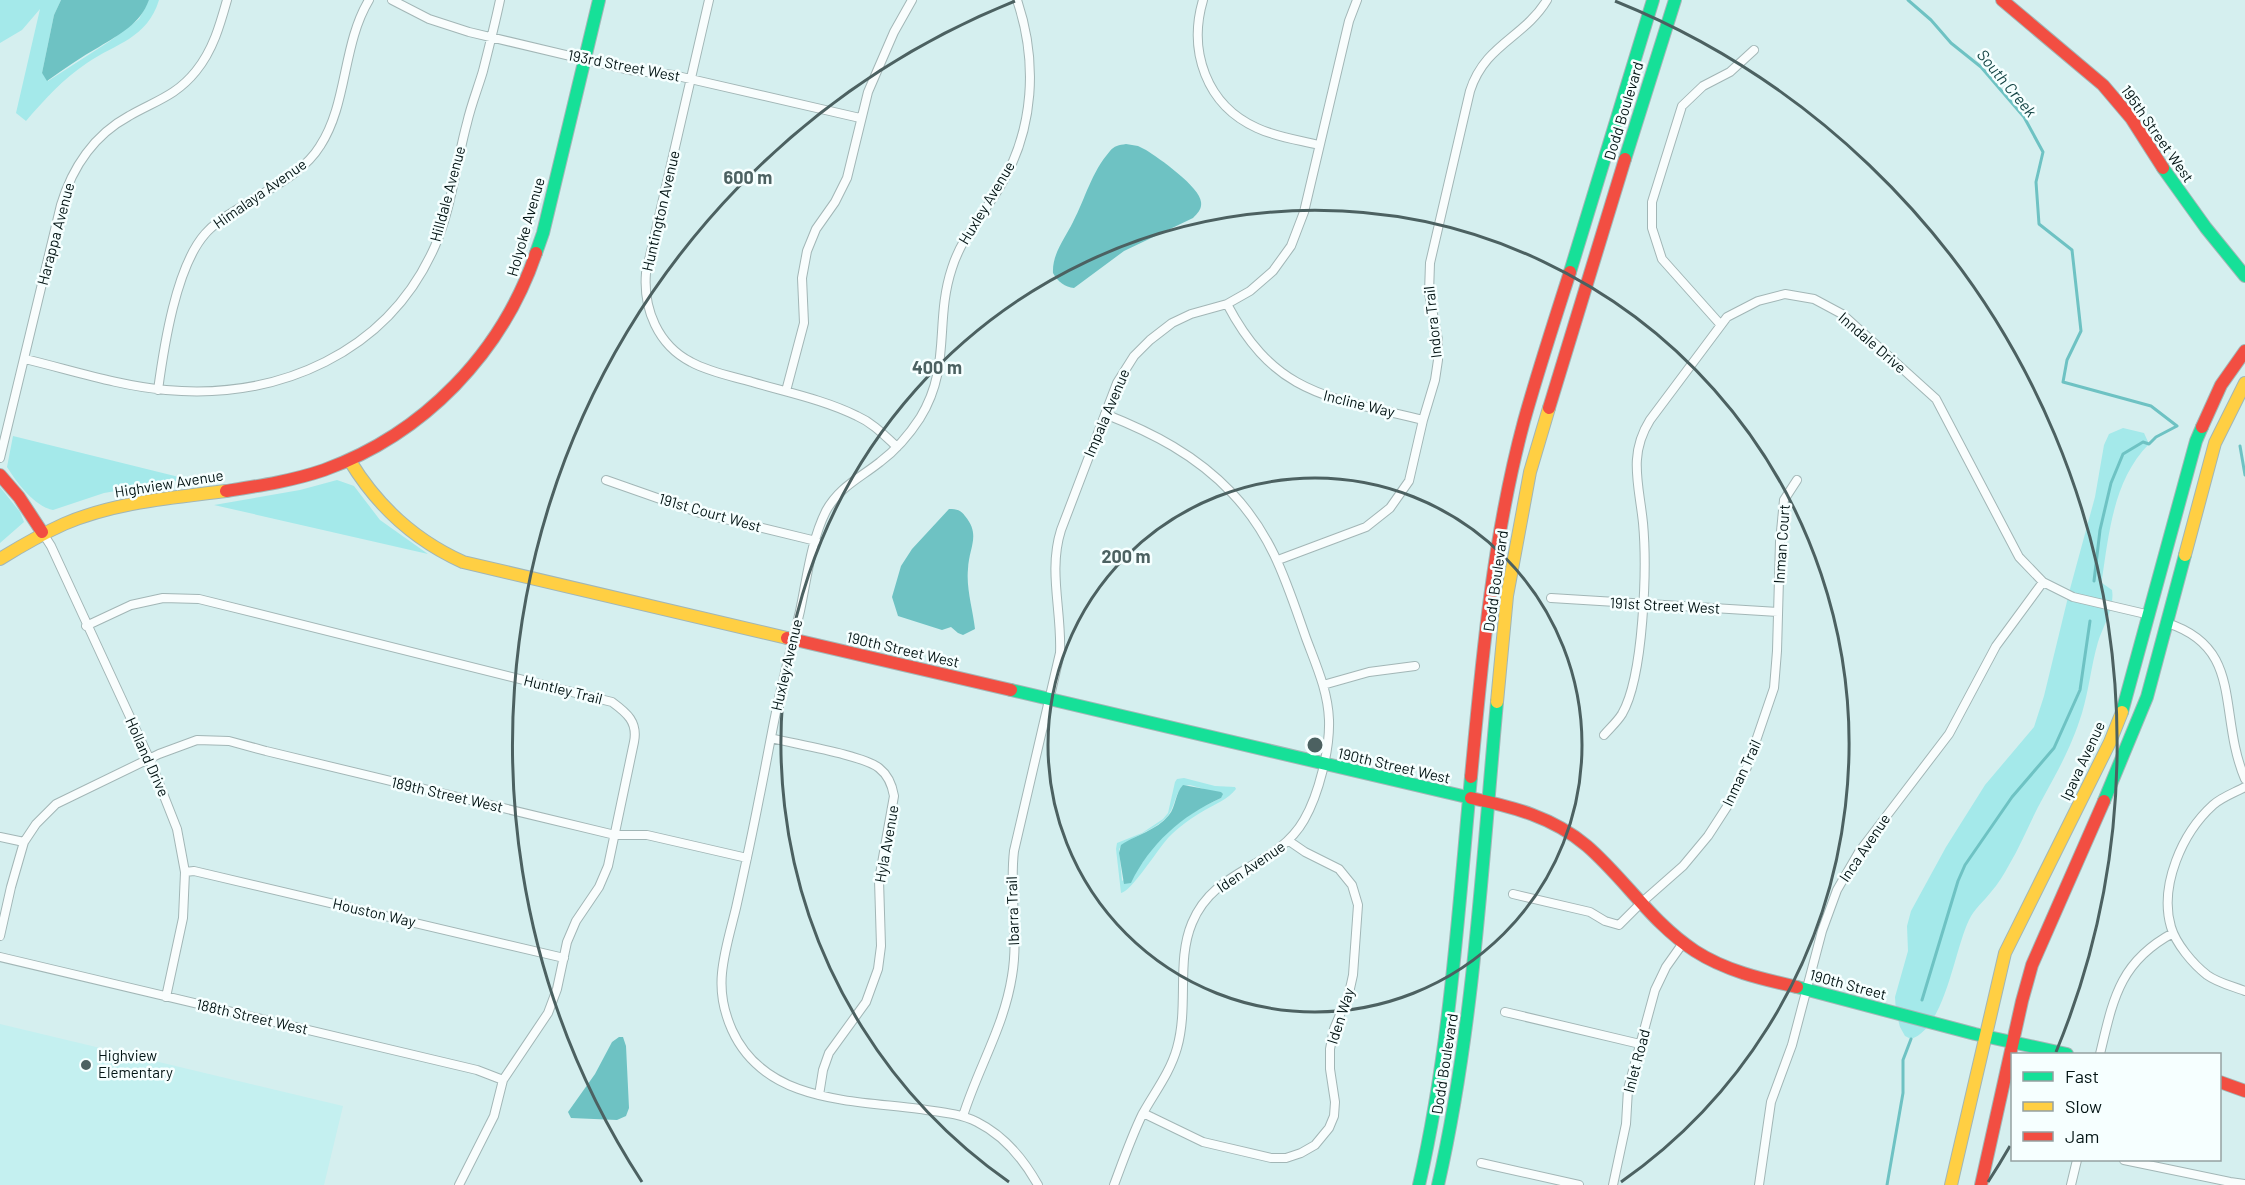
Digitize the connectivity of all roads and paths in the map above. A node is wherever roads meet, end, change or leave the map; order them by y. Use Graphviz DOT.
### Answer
graph roads {
  1 [pos="227,0"];
  2 [pos="369,0"];
  3 [pos="392,0"];
  4 [pos="500,0"];
  5 [pos="599,0"];
  6 [pos="709,0"];
  7 [pos="912,0"];
  8 [pos="1017,0"];
  9 [pos="1203,0"];
  10 [pos="1357,0"];
  11 [pos="1547,0"];
  12 [pos="1653,0"];
  13 [pos="1675,0"];
  14 [pos="2002,0"];
  15 [pos="491,38"];
  16 [pos="1754,50"];
  17 [pos="585,59"];
  18 [pos="691,79"];
  19 [pos="860,118"];
  20 [pos="1319,145"];
  21 [pos="2245,276"];
  22 [pos="1227,304"];
  23 [pos="1720,324"];
  24 [pos="2245,351"];
  25 [pos="25,359"];
  26 [pos="2245,383"];
  27 [pos="158,390"];
  28 [pos="786,392"];
  29 [pos="1105,414"];
  30 [pos="1423,420"];
  31 [pos="897,447"];
  32 [pos="0,458"];
  33 [pos="350,460"];
  34 [pos="0,475"];
  35 [pos="606,480"];
  36 [pos="1797,480"];
  37 [pos="42,532"];
  38 [pos="816,541"];
  39 [pos="0,559"];
  40 [pos="1278,560"];
  41 [pos="2043,582"];
  42 [pos="1551,598"];
  43 [pos="1643,605"];
  44 [pos="1778,612"];
  45 [pos="2150,615"];
  46 [pos="2167,623"];
  47 [pos="86,626"];
  48 [pos="793,640"];
  49 [pos="1415,666"];
  50 [pos="1323,685"];
  51 [pos="1049,700"];
  52 [pos="1604,735"];
  53 [pos="771,738"];
  54 [pos="149,758"];
  55 [pos="1323,764"];
  56 [pos="2245,779"];
  57 [pos="2245,787"];
  58 [pos="1469,799"];
  59 [pos="1487,802"];
  60 [pos="615,835"];
  61 [pos="0,837"];
  62 [pos="1289,841"];
  63 [pos="24,842"];
  64 [pos="747,858"];
  65 [pos="185,872"];
  66 [pos="1513,894"];
  67 [pos="1641,903"];
  68 [pos="2173,933"];
  69 [pos="0,936"];
  70 [pos="1683,943"];
  71 [pos="0,957"];
  72 [pos="564,958"];
  73 [pos="1806,989"];
  74 [pos="2245,991"];
  75 [pos="166,997"];
  76 [pos="1505,1012"];
  77 [pos="1984,1037"];
  78 [pos="1640,1044"];
  79 [pos="2013,1044"];
  80 [pos="2062,1053"];
  81 [pos="2100,1053"];
  82 [pos="504,1080"];
  83 [pos="2221,1082"];
  84 [pos="2245,1091"];
  85 [pos="819,1095"];
  86 [pos="1143,1113"];
  87 [pos="963,1116"];
  88 [pos="2077,1161"];
  89 [pos="2129,1161"];
  90 [pos="1480,1163"];
  91 [pos="2245,1184"];
  92 [pos="459,1185"];
  93 [pos="1038,1185"];
  94 [pos="1114,1185"];
  95 [pos="1419,1185"];
  96 [pos="1438,1185"];
  97 [pos="1579,1185"];
  98 [pos="1613,1185"];
  99 [pos="1760,1185"];
  100 [pos="1951,1185"];
  101 [pos="1981,1185"];
  102 [pos="2071,1185"];
  1 -- 25 [label="street, Harappa Avenue"];
  2 -- 27 [label="street, Himalaya Avenue"];
  3 -- 15 [label="street, 193rd Street West"];
  4 -- 15 [label="street, Hilldale Avenue"];
  5 -- 17 [label="street, Holyoke Avenue"];
  6 -- 18 [label="street, Huntington Avenue"];
  7 -- 19 [label="street"];
  8 -- 31 [label="street, Huxley Avenue"];
  9 -- 20 [label="street"];
  10 -- 20 [label="street, Impala Avenue"];
  11 -- 30 [label="street, Indora Trail"];
  12 -- 58 [label="street, Dodd Boulevard"];
  13 -- 59 [label="street, Dodd Boulevard"];
  14 -- 21 [label="street, 195th Street West"];
  15 -- 17 [label="street, 193rd Street West"];
  15 -- 27 [label="street, Hilldale Avenue"];
  16 -- 23 [label="street"];
  17 -- 18 [label="street, 193rd Street West"];
  17 -- 33 [label="street, Holyoke Avenue"];
  18 -- 19 [label="street, 193rd Street West"];
  18 -- 28 [label="street, Huntington Avenue"];
  19 -- 28 [label="street"];
  20 -- 22 [label="street, Impala Avenue"];
  22 -- 29 [label="street, Impala Avenue"];
  22 -- 30 [label="street, Incline Way"];
  23 -- 41 [label="street, Inndale Drive"];
  23 -- 43 [label="street, Inndale Drive"];
  24 -- 45 [label="street, Ipava Avenue"];
  25 -- 27 [label="street, Hilldale Avenue"];
  25 -- 32 [label="street, Harappa Avenue"];
  26 -- 46 [label="street"];
  28 -- 31 [label="street, Huntington Avenue"];
  29 -- 40 [label="street, Iden Avenue"];
  29 -- 51 [label="street, Impala Avenue"];
  30 -- 40 [label="street, Indora Trail"];
  31 -- 38 [label="street, Huxley Avenue"];
  33 -- 37 [label="street, Highview Avenue"];
  33 -- 48 [label="street, 190th Street West"];
  34 -- 37 [label="street"];
  35 -- 38 [label="street, 191st Court West"];
  36 -- 44 [label="street, Inman Court"];
  37 -- 39 [label="street, Highview Avenue"];
  37 -- 47 [label="street, Holland Drive"];
  38 -- 48 [label="street, Huxley Avenue"];
  40 -- 50 [label="street, Iden Avenue"];
  41 -- 45 [label="street, Inndale Drive"];
  41 -- 73 [label="street, Inca Avenue"];
  42 -- 43 [label="street, 191st Street West"];
  43 -- 44 [label="street, 191st Street West"];
  43 -- 52 [label="street, Inndale Drive"];
  44 -- 67 [label="street, Inman Trail"];
  45 -- 77 [label="street, Ipava Avenue"];
  46 -- 56 [label="street"];
  46 -- 79 [label="street"];
  47 -- 54 [label="street, Holland Drive"];
  47 -- 60 [label="street, Huntley Trail"];
  48 -- 51 [label="street, 190th Street West"];
  48 -- 53 [label="street, Huxley Avenue"];
  49 -- 50 [label="street"];
  50 -- 55 [label="street, Iden Avenue"];
  51 -- 55 [label="street, 190th Street West"];
  51 -- 87 [label="street, Ibarra Trail"];
  53 -- 64 [label="street, Huxley Avenue"];
  53 -- 85 [label="street, Hyla Avenue"];
  54 -- 60 [label="street, 189th Street West"];
  54 -- 63 [label="street, 189th Street West"];
  54 -- 65 [label="street, Holland Drive"];
  55 -- 58 [label="street, 190th Street West"];
  55 -- 62 [label="street, Iden Avenue"];
  57 -- 68 [label="street"];
  58 -- 59 [label="street, 190th Street West"];
  58 -- 95 [label="street, Dodd Boulevard"];
  59 -- 67 [label="street, 190th Street"];
  59 -- 96 [label="street, Dodd Boulevard"];
  60 -- 64 [label="street, 189th Street West"];
  60 -- 72 [label="street, Huntley Trail"];
  61 -- 63 [label="street"];
  62 -- 86 [label="street, Iden Avenue"];
  62 -- 86 [label="street, Iden Way"];
  63 -- 69 [label="street"];
  64 -- 85 [label="street, Huxley Avenue"];
  65 -- 72 [label="street, Houston Way"];
  65 -- 75 [label="street, Holland Drive"];
  66 -- 67 [label="street"];
  67 -- 70 [label="street, 190th Street"];
  68 -- 74 [label="street"];
  68 -- 81 [label="street"];
  70 -- 73 [label="street, 190th Street"];
  70 -- 78 [label="street, Inlet Road"];
  71 -- 75 [label="street, 188th Street West"];
  72 -- 82 [label="street, Huntley Trail"];
  73 -- 77 [label="street, 190th Street"];
  73 -- 99 [label="street, Inca Avenue"];
  75 -- 82 [label="street, 188th Street West"];
  76 -- 78 [label="street"];
  77 -- 79 [label="street, 190th Street"];
  77 -- 100 [label="street, Ipava Avenue"];
  78 -- 98 [label="street, Inlet Road"];
  79 -- 80 [label="street, 190th Street"];
  79 -- 101 [label="street"];
  82 -- 92 [label="street, Huntley Trail"];
  83 -- 84 [label="street"];
  85 -- 87 [label="street, Huxley Avenue"];
  86 -- 94 [label="street, Iden Avenue"];
  87 -- 93 [label="street, Huxley Avenue"];
  88 -- 102 [label="street"];
  89 -- 91 [label="street"];
  90 -- 97 [label="street"];
}
